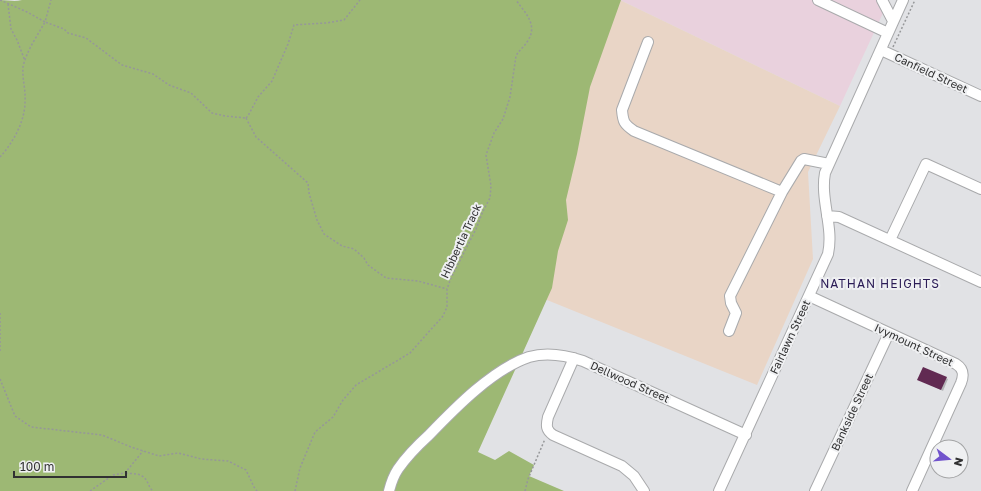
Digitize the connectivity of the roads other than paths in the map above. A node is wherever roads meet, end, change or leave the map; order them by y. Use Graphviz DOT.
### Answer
graph roads {
  1 [pos="818,0"];
  2 [pos="882,0"];
  3 [pos="902,0"];
  4 [pos="893,21"];
  5 [pos="888,33"];
  6 [pos="648,42"];
  7 [pos="886,52"];
  8 [pos="981,96"];
  9 [pos="828,164"];
  10 [pos="981,189"];
  11 [pos="782,192"];
  12 [pos="828,216"];
  13 [pos="890,240"];
  14 [pos="981,282"];
  15 [pos="809,296"];
  16 [pos="730,331"];
  17 [pos="888,333"];
  18 [pos="574,358"];
  19 [pos="746,435"];
  20 [pos="389,491"];
  21 [pos="644,491"];
  22 [pos="720,491"];
  23 [pos="815,491"];
  24 [pos="912,491"];
  1 -- 5 [label="street"];
  2 -- 4 [label="street"];
  3 -- 4 [label="street, Fairlawn Street"];
  4 -- 5 [label="street, Fairlawn Street"];
  5 -- 7 [label="street, Fairlawn Street"];
  6 -- 11 [label="street"];
  7 -- 8 [label="street, Canfield Street"];
  7 -- 9 [label="street, Fairlawn Street"];
  9 -- 11 [label="street"];
  9 -- 12 [label="street, Fairlawn Street"];
  10 -- 13 [label="street"];
  11 -- 16 [label="street"];
  12 -- 13 [label="street"];
  12 -- 15 [label="street, Fairlawn Street"];
  13 -- 14 [label="street"];
  15 -- 17 [label="street, Ivymount Street"];
  15 -- 19 [label="street, Fairlawn Street"];
  17 -- 23 [label="street, Bankside Street"];
  17 -- 24 [label="street, Ivymount Street"];
  18 -- 19 [label="street, Dellwood Street"];
  18 -- 20 [label="street, Dellwood Street"];
  18 -- 21 [label="street"];
  19 -- 22 [label="street, Fairlawn Street"];
}
